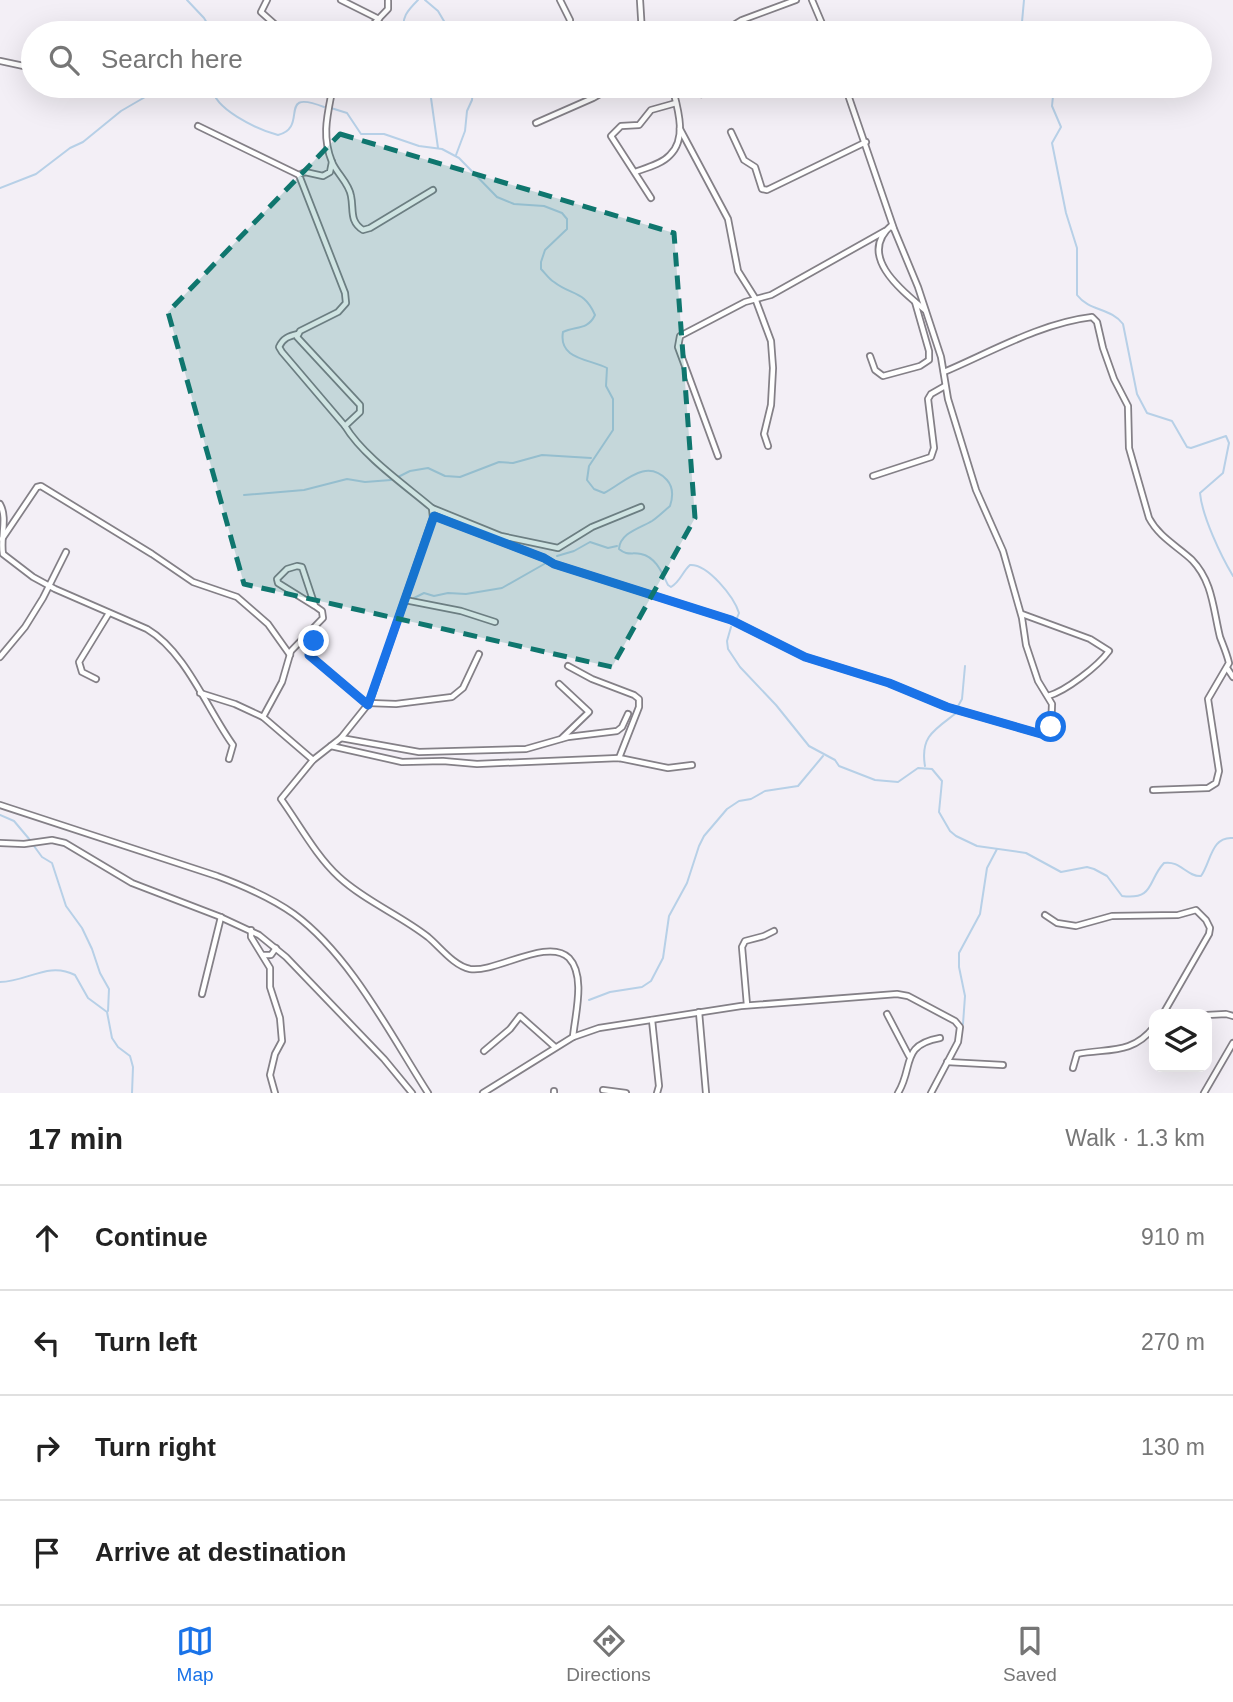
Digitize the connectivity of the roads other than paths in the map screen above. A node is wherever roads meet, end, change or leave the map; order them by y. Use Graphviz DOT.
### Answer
graph roads {
  1 [pos="267,0"];
  2 [pos="341,0"];
  3 [pos="389,0"];
  4 [pos="560,0"];
  5 [pos="640,0"];
  6 [pos="796,0"];
  7 [pos="812,0"];
  8 [pos="379,19"];
  9 [pos="271,21"];
  10 [pos="570,21"];
  11 [pos="641,21"];
  12 [pos="740,21"];
  13 [pos="821,21"];
  14 [pos="0,61"];
  15 [pos="21,65"];
  16 [pos="330,98"];
  17 [pos="593,98"];
  18 [pos="675,98"];
  19 [pos="850,98"];
  20 [pos="676,103"];
  21 [pos="536,123"];
  22 [pos="198,126"];
  23 [pos="680,129"];
  24 [pos="730,132"];
  25 [pos="866,142"];
  26 [pos="332,162"];
  27 [pos="635,172"];
  28 [pos="299,175"];
  29 [pos="433,190"];
  30 [pos="651,198"];
  31 [pos="894,229"];
  32 [pos="885,231"];
  33 [pos="755,298"];
  34 [pos="915,302"];
  35 [pos="925,311"];
  36 [pos="298,334"];
  37 [pos="870,356"];
  38 [pos="944,372"];
  39 [pos="945,386"];
  40 [pos="345,426"];
  41 [pos="768,446"];
  42 [pos="718,456"];
  43 [pos="873,476"];
  44 [pos="0,504"];
  45 [pos="641,507"];
  46 [pos="432,508"];
  47 [pos="434,516"];
  48 [pos="1,540"];
  49 [pos="66,552"];
  50 [pos="50,586"];
  51 [pos="405,600"];
  52 [pos="315,606"];
  53 [pos="109,613"];
  54 [pos="1021,614"];
  55 [pos="495,622"];
  56 [pos="307,636"];
  57 [pos="479,654"];
  58 [pos="290,655"];
  59 [pos="0,657"];
  60 [pos="568,666"];
  61 [pos="1227,668"];
  62 [pos="1233,677"];
  63 [pos="96,679"];
  64 [pos="559,684"];
  65 [pos="199,693"];
  66 [pos="1048,696"];
  67 [pos="369,704"];
  68 [pos="628,714"];
  69 [pos="263,717"];
  70 [pos="341,738"];
  71 [pos="562,738"];
  72 [pos="331,746"];
  73 [pos="620,758"];
  74 [pos="229,759"];
  75 [pos="313,760"];
  76 [pos="692,765"];
  77 [pos="1153,790"];
  78 [pos="0,804"];
  79 [pos="0,843"];
  80 [pos="1045,915"];
  81 [pos="221,917"];
  82 [pos="251,930"];
  83 [pos="774,931"];
  84 [pos="276,948"];
  85 [pos="262,955"];
  86 [pos="202,995"];
  87 [pos="747,1005"];
  88 [pos="1166,1009"];
  89 [pos="699,1012"];
  90 [pos="887,1014"];
  91 [pos="1212,1015"];
  92 [pos="1233,1016"];
  93 [pos="652,1020"];
  94 [pos="1149,1032"];
  95 [pos="573,1037"];
  96 [pos="940,1038"];
  97 [pos="1233,1042"];
  98 [pos="555,1047"];
  99 [pos="484,1051"];
  100 [pos="909,1056"];
  101 [pos="947,1062"];
  102 [pos="1003,1065"];
  103 [pos="1073,1068"];
  104 [pos="603,1090"];
  105 [pos="275,1093"];
  106 [pos="412,1093"];
  107 [pos="428,1093"];
  108 [pos="484,1093"];
  109 [pos="624,1093"];
  110 [pos="657,1093"];
  111 [pos="706,1093"];
  112 [pos="898,1093"];
  113 [pos="931,1093"];
  114 [pos="1205,1093"];
  1 -- 9 [label="street"];
  2 -- 8 [label="street"];
  3 -- 8 [label="street"];
  4 -- 10 [label="street"];
  5 -- 11 [label="street"];
  6 -- 12 [label="street"];
  7 -- 13 [label="street"];
  14 -- 15 [label="street"];
  16 -- 26 [label="street"];
  17 -- 21 [label="street"];
  18 -- 20 [label="street"];
  19 -- 25 [label="street"];
  20 -- 23 [label="street"];
  20 -- 27 [label="street"];
  22 -- 28 [label="street"];
  23 -- 27 [label="street"];
  23 -- 33 [label="street"];
  24 -- 25 [label="street"];
  25 -- 31 [label="street"];
  26 -- 28 [label="street"];
  26 -- 29 [label="street"];
  27 -- 30 [label="street"];
  28 -- 36 [label="street"];
  31 -- 32 [label="street"];
  31 -- 35 [label="street"];
  32 -- 33 [label="street"];
  32 -- 34 [label="street"];
  33 -- 41 [label="street"];
  33 -- 42 [label="street"];
  34 -- 35 [label="street"];
  34 -- 37 [label="street"];
  35 -- 38 [label="street"];
  36 -- 40 [label="street"];
  36 -- 40 [label="street"];
  38 -- 39 [label="street"];
  38 -- 61 [label="street"];
  39 -- 43 [label="street"];
  39 -- 54 [label="street"];
  40 -- 46 [label="street"];
  44 -- 48 [label="street"];
  45 -- 46 [label="street"];
  46 -- 47 [label="street"];
  47 -- 51 [label="street"];
  47 -- 66 [label="street"];
  48 -- 50 [label="street"];
  48 -- 58 [label="street"];
  49 -- 50 [label="street"];
  50 -- 53 [label="street"];
  50 -- 59 [label="street"];
  51 -- 55 [label="street"];
  51 -- 67 [label="street"];
  52 -- 52 [label="street"];
  52 -- 56 [label="street"];
  53 -- 63 [label="street"];
  53 -- 65 [label="street"];
  54 -- 66 [label="street"];
  54 -- 66 [label="street"];
  56 -- 58 [label="street"];
  56 -- 67 [label="street"];
  57 -- 67 [label="street"];
  58 -- 69 [label="street"];
  60 -- 73 [label="street"];
  61 -- 62 [label="street"];
  61 -- 77 [label="street"];
  64 -- 71 [label="street"];
  65 -- 69 [label="street"];
  65 -- 74 [label="street"];
  67 -- 70 [label="street"];
  68 -- 71 [label="street"];
  69 -- 75 [label="street"];
  70 -- 71 [label="street"];
  70 -- 72 [label="street"];
  72 -- 73 [label="street"];
  72 -- 75 [label="street"];
  73 -- 76 [label="street"];
  75 -- 95 [label="street"];
  78 -- 107 [label="street"];
  79 -- 81 [label="street"];
  80 -- 88 [label="street"];
  81 -- 82 [label="street"];
  81 -- 86 [label="street"];
  82 -- 84 [label="street"];
  82 -- 85 [label="street"];
  83 -- 87 [label="street"];
  84 -- 85 [label="street"];
  84 -- 106 [label="street"];
  85 -- 105 [label="street"];
  87 -- 89 [label="street"];
  87 -- 101 [label="street"];
  89 -- 93 [label="street"];
  89 -- 111 [label="street"];
  90 -- 100 [label="street"];
  91 -- 92 [label="street"];
  93 -- 95 [label="street"];
  93 -- 110 [label="street"];
  94 -- 103 [label="street"];
  95 -- 98 [label="street"];
  96 -- 100 [label="street"];
  97 -- 114 [label="street"];
  98 -- 99 [label="street"];
  98 -- 108 [label="street"];
  100 -- 112 [label="street"];
  101 -- 102 [label="street"];
  101 -- 113 [label="street"];
  104 -- 109 [label="street"];
}
